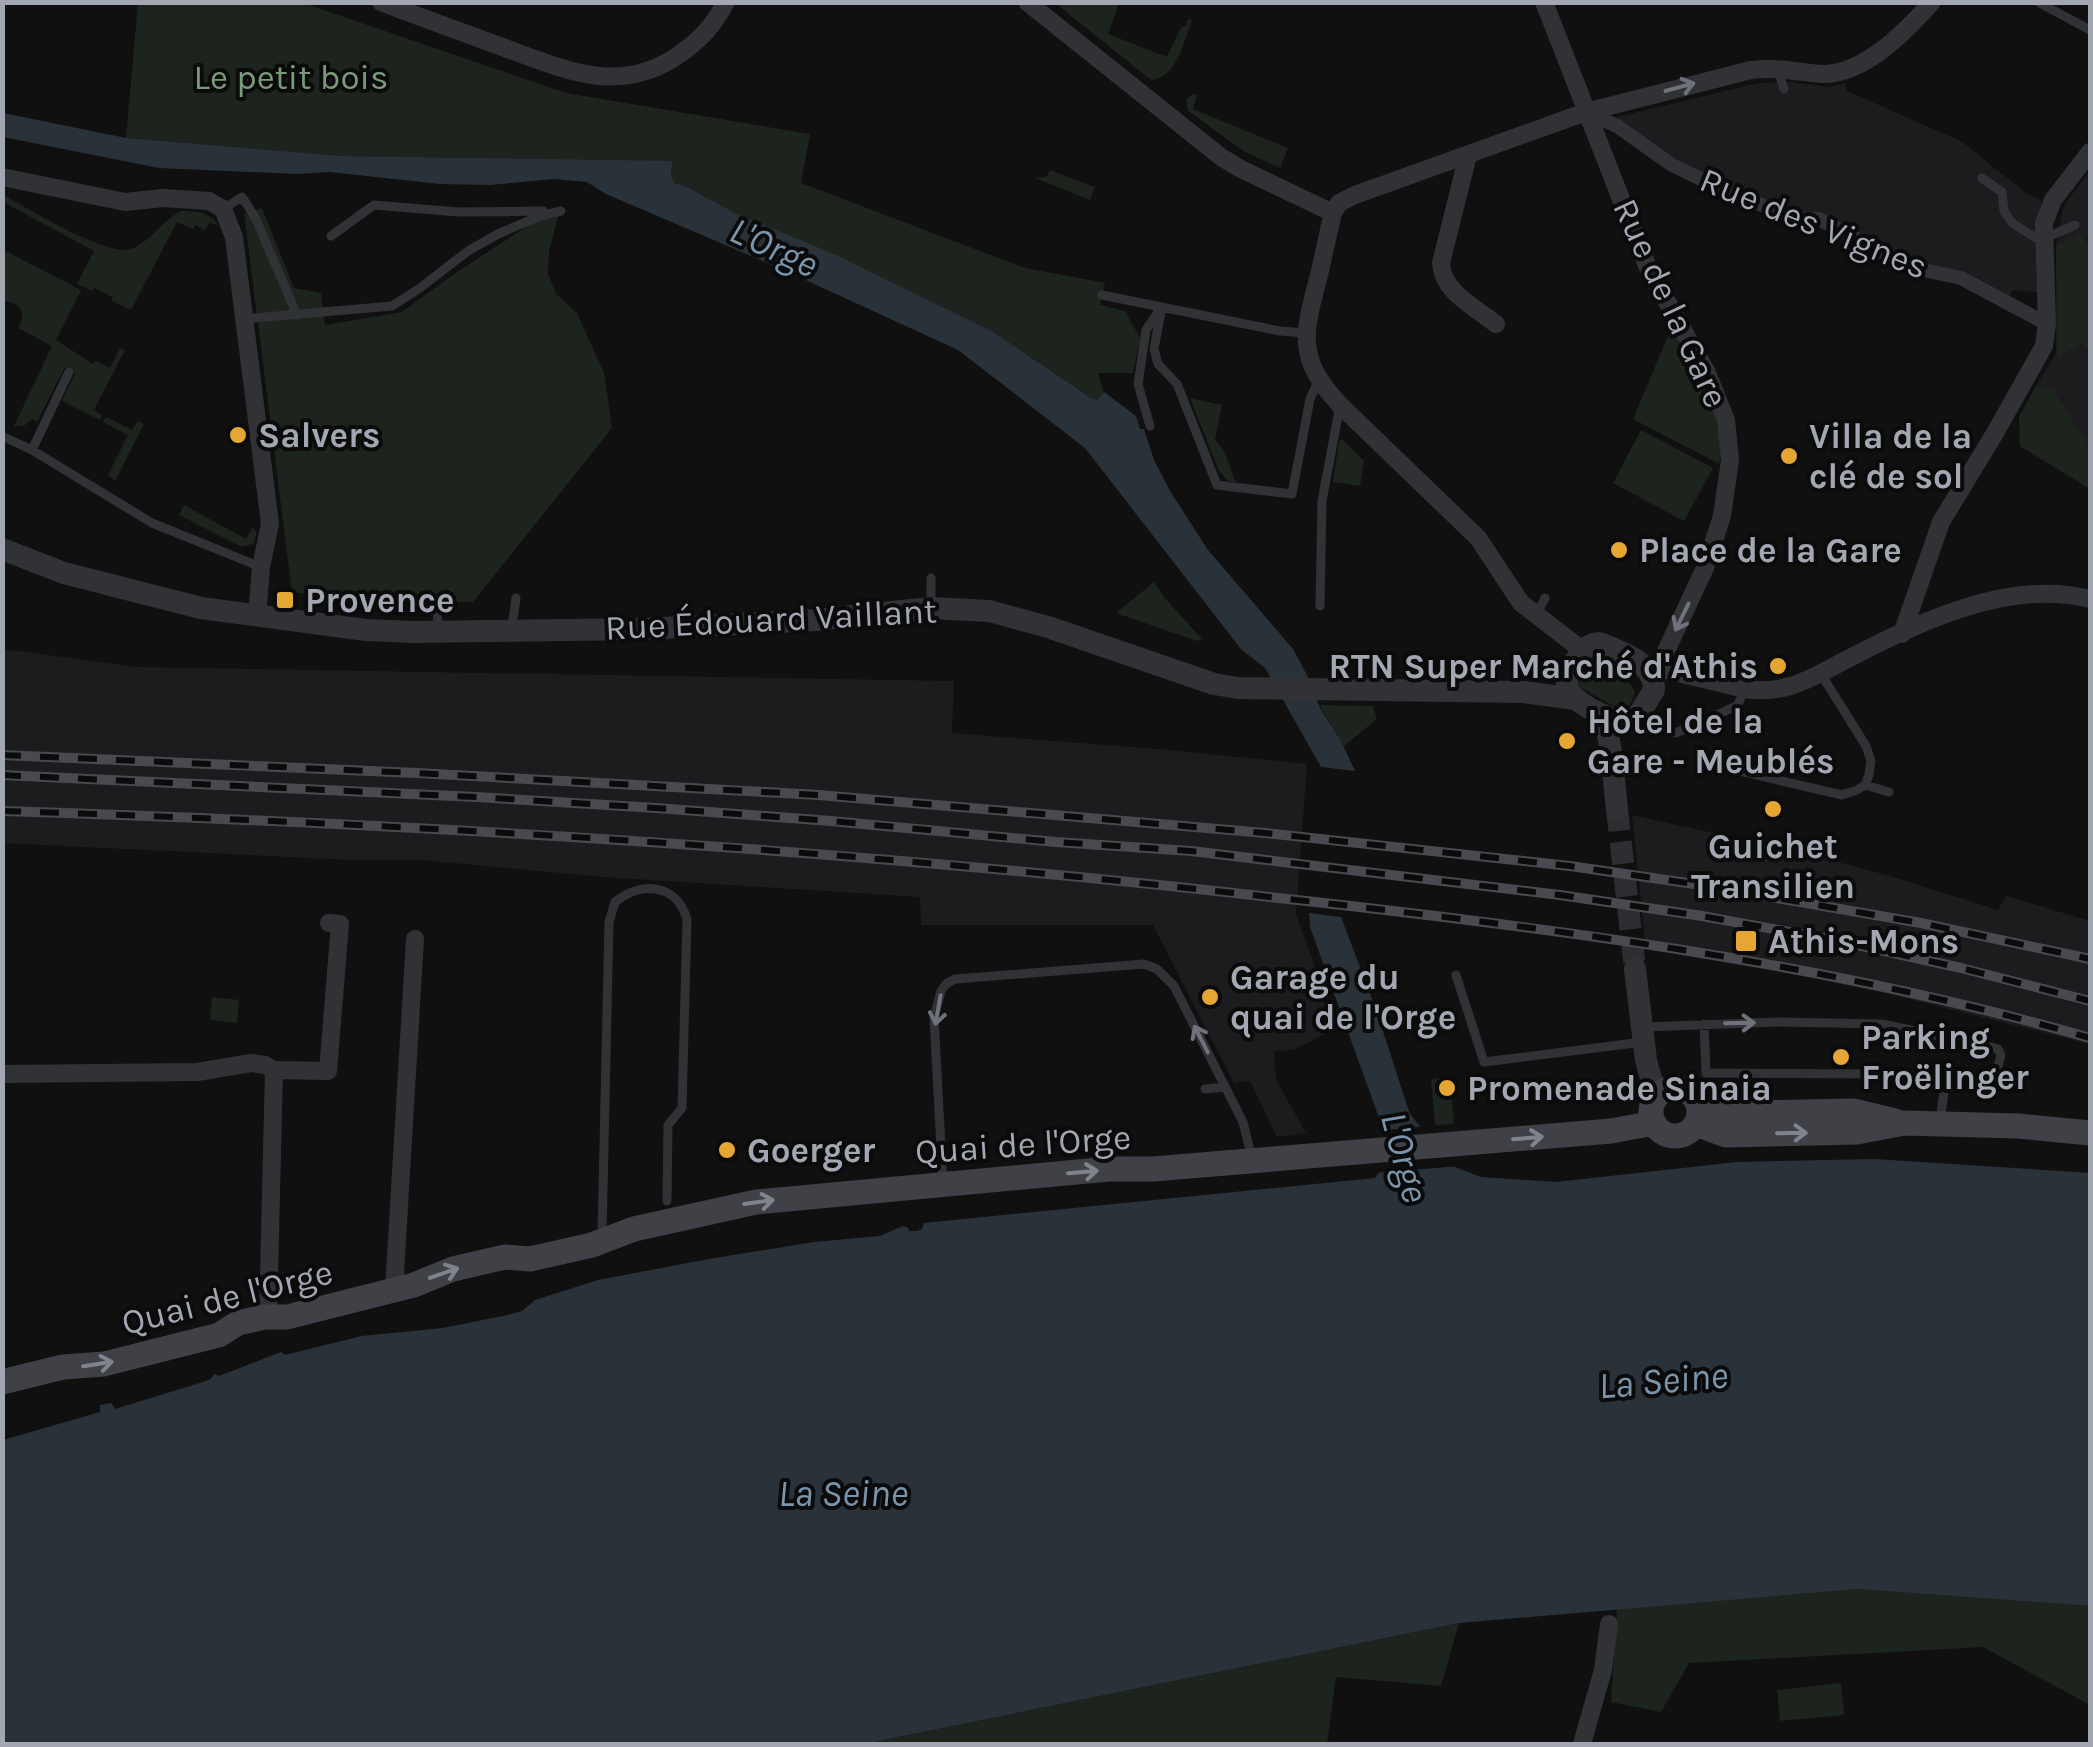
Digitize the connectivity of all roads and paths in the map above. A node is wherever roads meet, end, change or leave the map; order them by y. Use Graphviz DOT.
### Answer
graph roads {
  1 [pos="381,2"];
  2 [pos="726,2"];
  3 [pos="1027,2"];
  4 [pos="1544,2"];
  5 [pos="1932,2"];
  6 [pos="2038,2"];
  7 [pos="2090,30"];
  8 [pos="1777,68"];
  9 [pos="1784,88"];
  10 [pos="1586,112"];
  11 [pos="2090,152"];
  12 [pos="1468,155"];
  13 [pos="2,178"];
  14 [pos="1982,178"];
  15 [pos="223,209"];
  16 [pos="1333,213"];
  17 [pos="2075,225"];
  18 [pos="331,236"];
  19 [pos="2045,238"];
  20 [pos="1102,295"];
  21 [pos="1162,307"];
  22 [pos="297,315"];
  23 [pos="243,319"];
  24 [pos="1496,324"];
  25 [pos="2047,324"];
  26 [pos="1304,333"];
  27 [pos="69,372"];
  28 [pos="1319,379"];
  29 [pos="1340,405"];
  30 [pos="1150,426"];
  31 [pos="2,436"];
  32 [pos="32,450"];
  33 [pos="2,549"];
  34 [pos="260,567"];
  35 [pos="931,578"];
  36 [pos="516,598"];
  37 [pos="1545,598"];
  38 [pos="2090,599"];
  39 [pos="436,604"];
  40 [pos="1320,606"];
  41 [pos="931,608"];
  42 [pos="256,616"];
  43 [pos="1536,616"];
  44 [pos="512,629"];
  45 [pos="438,632"];
  46 [pos="1902,634"];
  47 [pos="1582,650"];
  48 [pos="1651,666"];
  49 [pos="1821,674"];
  50 [pos="1566,675"];
  51 [pos="1744,688"];
  52 [pos="1537,694"];
  53 [pos="1576,700"];
  54 [pos="1622,716"];
  55 [pos="1718,766"];
  56 [pos="1865,785"];
  57 [pos="1889,792"];
  58 [pos="1617,809"];
  59 [pos="329,923"];
  60 [pos="414,939"];
  61 [pos="1635,969"];
  62 [pos="1456,975"];
  63 [pos="1704,1024"];
  64 [pos="1643,1035"];
  65 [pos="274,1070"];
  66 [pos="2,1074"];
  67 [pos="1946,1078"];
  68 [pos="1225,1087"];
  69 [pos="1205,1090"];
  70 [pos="1655,1110"];
  71 [pos="1698,1119"];
  72 [pos="1939,1123"];
  73 [pos="2090,1133"];
  74 [pos="1252,1160"];
  75 [pos="943,1184"];
  76 [pos="667,1201"];
  77 [pos="602,1241"];
  78 [pos="394,1290"];
  79 [pos="268,1318"];
  80 [pos="2,1382"];
  81 [pos="1609,1624"];
  82 [pos="1582,1744"];
  1 -- 2 [label="street"];
  3 -- 16 [label="street"];
  4 -- 10 [label="street, Rue de la Gare"];
  5 -- 8 [label="street"];
  6 -- 7 [label="lane"];
  8 -- 9 [label="lane"];
  10 -- 8 [label="street, one-way"];
  10 -- 12 [label="street"];
  10 -- 25 [label="street, Rue des Vignes"];
  10 -- 48 [label="street, Rue de la Gare, one-way"];
  11 -- 19 [label="street"];
  12 -- 16 [label="street"];
  12 -- 24 [label="street"];
  13 -- 15 [label="street"];
  14 -- 19 [label="lane"];
  15 -- 22 [label="lane"];
  15 -- 23 [label="street"];
  16 -- 26 [label="street"];
  17 -- 19 [label="lane"];
  18 -- 22 [label="lane"];
  19 -- 25 [label="street"];
  20 -- 21 [label="lane"];
  21 -- 26 [label="lane"];
  21 -- 28 [label="lane"];
  21 -- 30 [label="lane"];
  22 -- 23 [label="lane"];
  23 -- 34 [label="street"];
  25 -- 46 [label="street"];
  26 -- 28 [label="street"];
  27 -- 32 [label="lane"];
  28 -- 29 [label="street"];
  29 -- 40 [label="lane"];
  29 -- 43 [label="street"];
  31 -- 32 [label="lane"];
  32 -- 34 [label="lane"];
  33 -- 42 [label="street, Rue Édouard Vaillant"];
  34 -- 42 [label="street"];
  35 -- 41 [label="lane"];
  36 -- 44 [label="lane"];
  37 -- 43 [label="lane"];
  38 -- 46 [label="street"];
  39 -- 45 [label="lane"];
  41 -- 44 [label="street, Rue Édouard Vaillant"];
  41 -- 52 [label="street, Rue Édouard Vaillant"];
  42 -- 45 [label="street, Rue Édouard Vaillant"];
  43 -- 47 [label="street"];
  44 -- 45 [label="street, Rue Édouard Vaillant"];
  46 -- 49 [label="street"];
  47 -- 48 [label="street"];
  47 -- 50 [label="street"];
  48 -- 51 [label="street"];
  48 -- 54 [label="street"];
  49 -- 51 [label="street"];
  49 -- 56 [label="lane"];
  50 -- 52 [label="street"];
  50 -- 53 [label="street"];
  51 -- 54 [label="lane"];
  52 -- 53 [label="street, Rue Édouard Vaillant"];
  53 -- 54 [label="street"];
  54 -- 58 [label="street"];
  55 -- 56 [label="lane"];
  56 -- 57 [label="lane"];
  59 -- 65 [label="street"];
  60 -- 78 [label="street"];
  61 -- 64 [label="street"];
  62 -- 64 [label="lane"];
  63 -- 64 [label="lane"];
  63 -- 67 [label="lane"];
  63 -- 67 [label="lane, one-way"];
  64 -- 70 [label="street"];
  65 -- 66 [label="street"];
  65 -- 79 [label="street"];
  67 -- 72 [label="lane"];
  68 -- 69 [label="lane"];
  68 -- 74 [label="lane"];
  68 -- 75 [label="lane, one-way"];
  70 -- 71 [label="main road"];
  70 -- 71 [label="main road"];
  74 -- 70 [label="main road, Quai de l'Orge, one-way"];
  71 -- 72 [label="main road"];
  72 -- 73 [label="main road"];
  75 -- 74 [label="main road, Quai de l'Orge, one-way"];
  77 -- 75 [label="main road, Quai de l'Orge, one-way"];
  76 -- 77 [label="lane"];
  78 -- 77 [label="main road, Quai de l'Orge, one-way"];
  78 -- 79 [label="main road, Quai de l'Orge"];
  80 -- 79 [label="main road, Quai de l'Orge, one-way"];
  81 -- 82 [label="street"];
}
